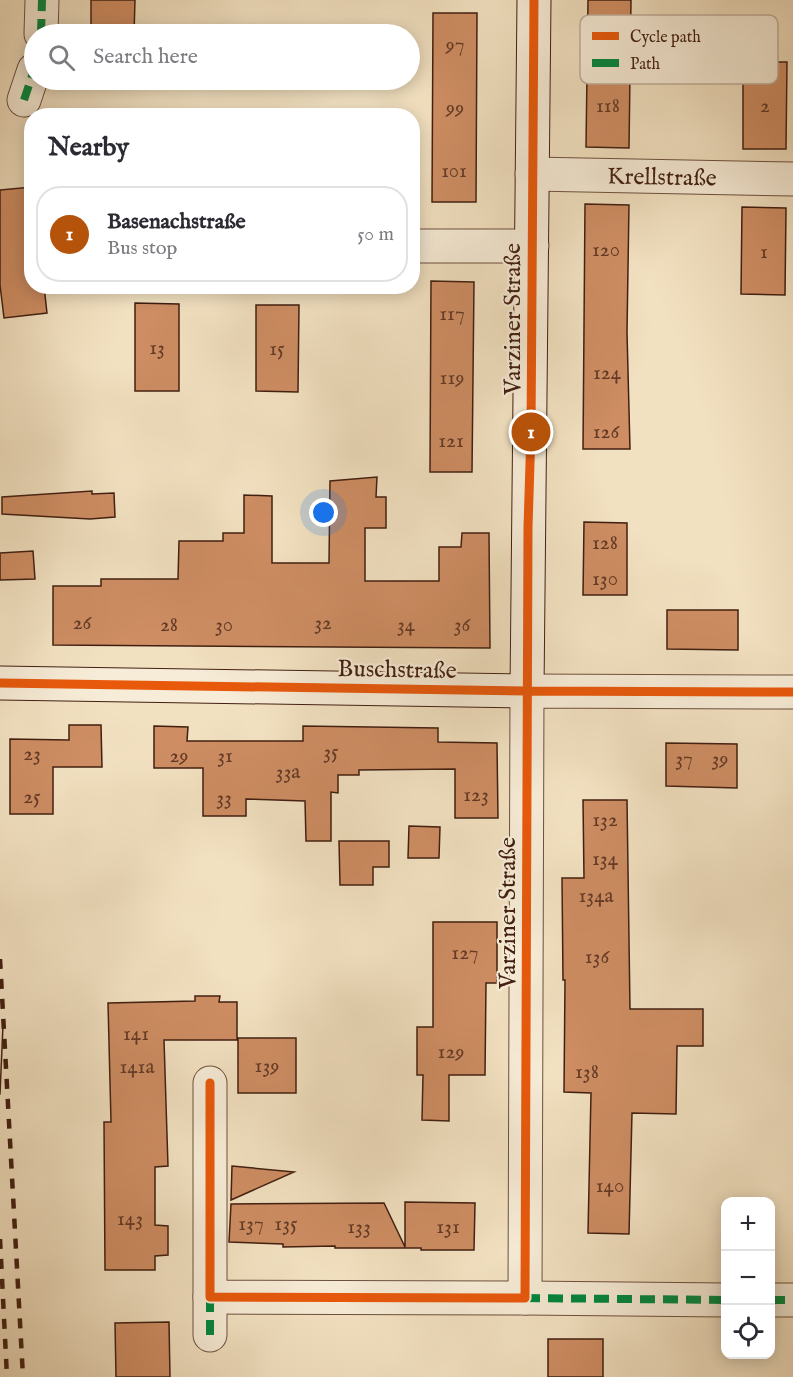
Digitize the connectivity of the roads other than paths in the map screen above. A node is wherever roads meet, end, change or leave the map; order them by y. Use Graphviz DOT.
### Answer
graph roads {
  1 [pos="42,0"];
  2 [pos="534,0"];
  3 [pos="41,24"];
  4 [pos="532,174"];
  5 [pos="793,179"];
  6 [pos="420,246"];
  7 [pos="532,246"];
  8 [pos="0,683"];
  9 [pos="527,691"];
  10 [pos="793,692"];
  11 [pos="210,1083"];
  12 [pos="210,1297"];
  13 [pos="525,1298"];
  14 [pos="721,1300"];
  15 [pos="775,1300"];
  16 [pos="793,1300"];
  17 [pos="210,1335"];
  1 -- 3 [label="street"];
  2 -- 4 [label="street, Varziner Straße"];
  4 -- 5 [label="street, Krellstraße"];
  4 -- 7 [label="street, Varziner Straße"];
  6 -- 7 [label="street"];
  7 -- 9 [label="street, Varziner Straße"];
  8 -- 9 [label="street, Buschstraße"];
  9 -- 10 [label="street, Buschstraße"];
  9 -- 13 [label="street, Varziner Straße"];
  11 -- 12 [label="street"];
  12 -- 13 [label="street"];
  12 -- 17 [label="street"];
  13 -- 14 [label="street"];
  15 -- 16 [label="street"];
}
